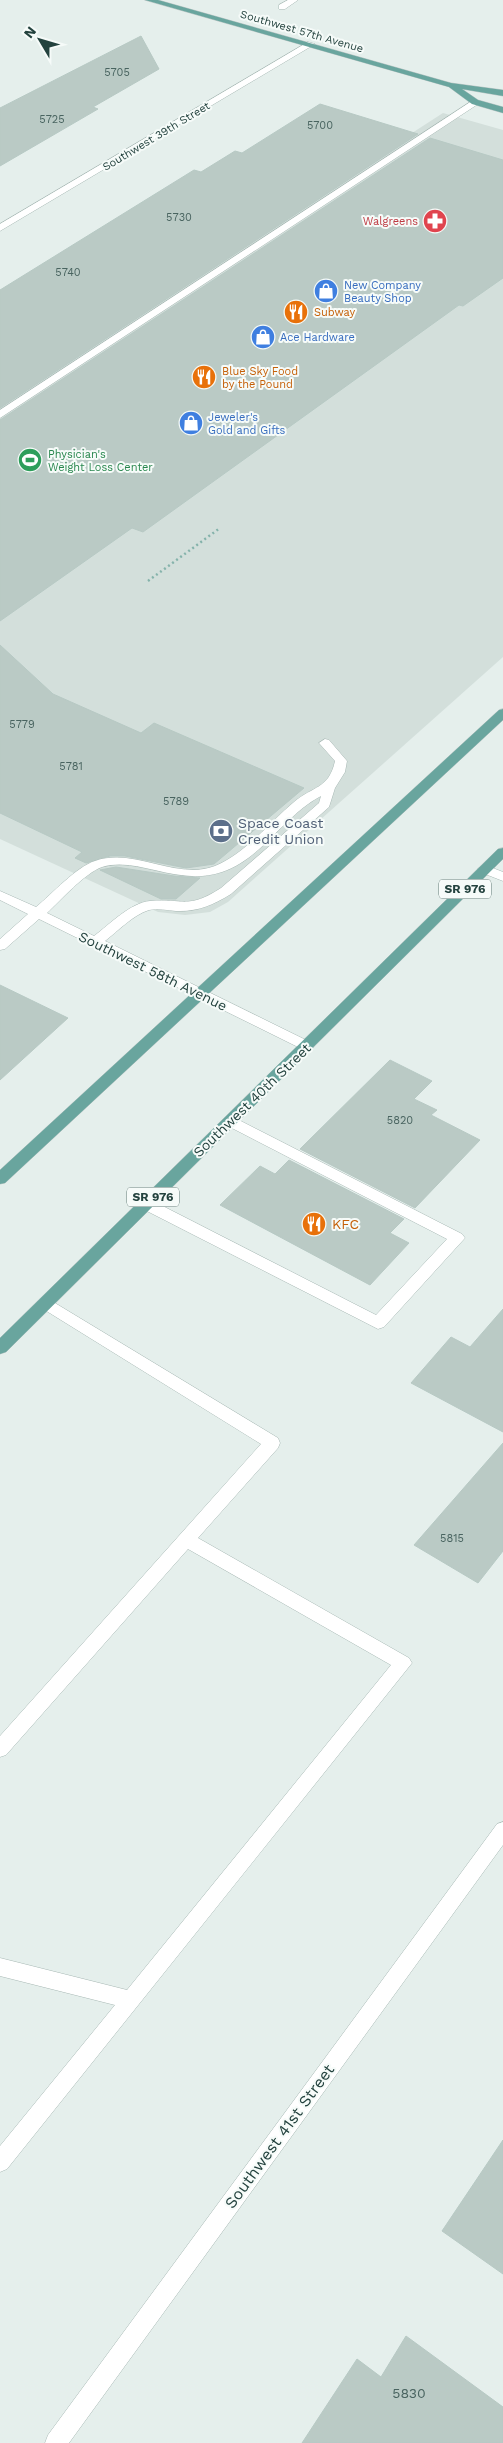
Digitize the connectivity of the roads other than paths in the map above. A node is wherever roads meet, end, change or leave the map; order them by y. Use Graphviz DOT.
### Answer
graph roads {
  1 [pos="149,0"];
  2 [pos="294,0"];
  3 [pos="282,7"];
  4 [pos="311,44"];
  5 [pos="450,85"];
  6 [pos="503,93"];
  7 [pos="475,102"];
  8 [pos="503,110"];
  9 [pos="0,228"];
  10 [pos="0,415"];
  11 [pos="503,713"];
  12 [pos="324,743"];
  13 [pos="329,787"];
  14 [pos="503,852"];
  15 [pos="485,869"];
  16 [pos="503,877"];
  17 [pos="0,894"];
  18 [pos="40,913"];
  19 [pos="95,942"];
  20 [pos="0,946"];
  21 [pos="200,994"];
  22 [pos="307,1046"];
  23 [pos="231,1121"];
  24 [pos="0,1179"];
  25 [pos="146,1204"];
  26 [pos="45,1303"];
  27 [pos="0,1348"];
  28 [pos="187,1540"];
  29 [pos="0,1749"];
  30 [pos="503,1830"];
  31 [pos="0,1967"];
  32 [pos="130,2000"];
  33 [pos="0,2162"];
  34 [pos="56,2443"];
  1 -- 4 [label="main road, Southwest 57th Avenue"];
  2 -- 3 [label="street"];
  4 -- 5 [label="main road, Southwest 57th Avenue"];
  4 -- 9 [label="street, Southwest 39th Street"];
  5 -- 6 [label="main road, Southwest 57th Avenue"];
  5 -- 7 [label="main road, Southwest 57th Avenue"];
  7 -- 8 [label="main road, Southwest 57th Avenue"];
  7 -- 10 [label="street"];
  11 -- 21 [label="main road"];
  12 -- 13 [label="street"];
  13 -- 18 [label="street"];
  13 -- 19 [label="street"];
  14 -- 15 [label="main road, Southwest 40th Street / SR 976"];
  15 -- 16 [label="street"];
  15 -- 22 [label="main road, Southwest 40th Street / SR 976"];
  17 -- 18 [label="street, Southwest 58th Avenue"];
  18 -- 19 [label="street, Southwest 58th Avenue"];
  18 -- 20 [label="street"];
  19 -- 21 [label="street, Southwest 58th Avenue"];
  21 -- 22 [label="street, Southwest 58th Avenue"];
  21 -- 24 [label="main road"];
  22 -- 23 [label="main road, Southwest 40th Street / SR 976"];
  23 -- 25 [label="main road, Southwest 40th Street / SR 976"];
  23 -- 25 [label="street"];
  25 -- 26 [label="main road, Southwest 40th Street / SR 976"];
  26 -- 27 [label="main road, Southwest 40th Street / SR 976"];
  26 -- 28 [label="street"];
  28 -- 29 [label="street"];
  28 -- 32 [label="street"];
  30 -- 34 [label="street, Southwest 41st Street"];
  31 -- 32 [label="street"];
  32 -- 33 [label="street"];
}
